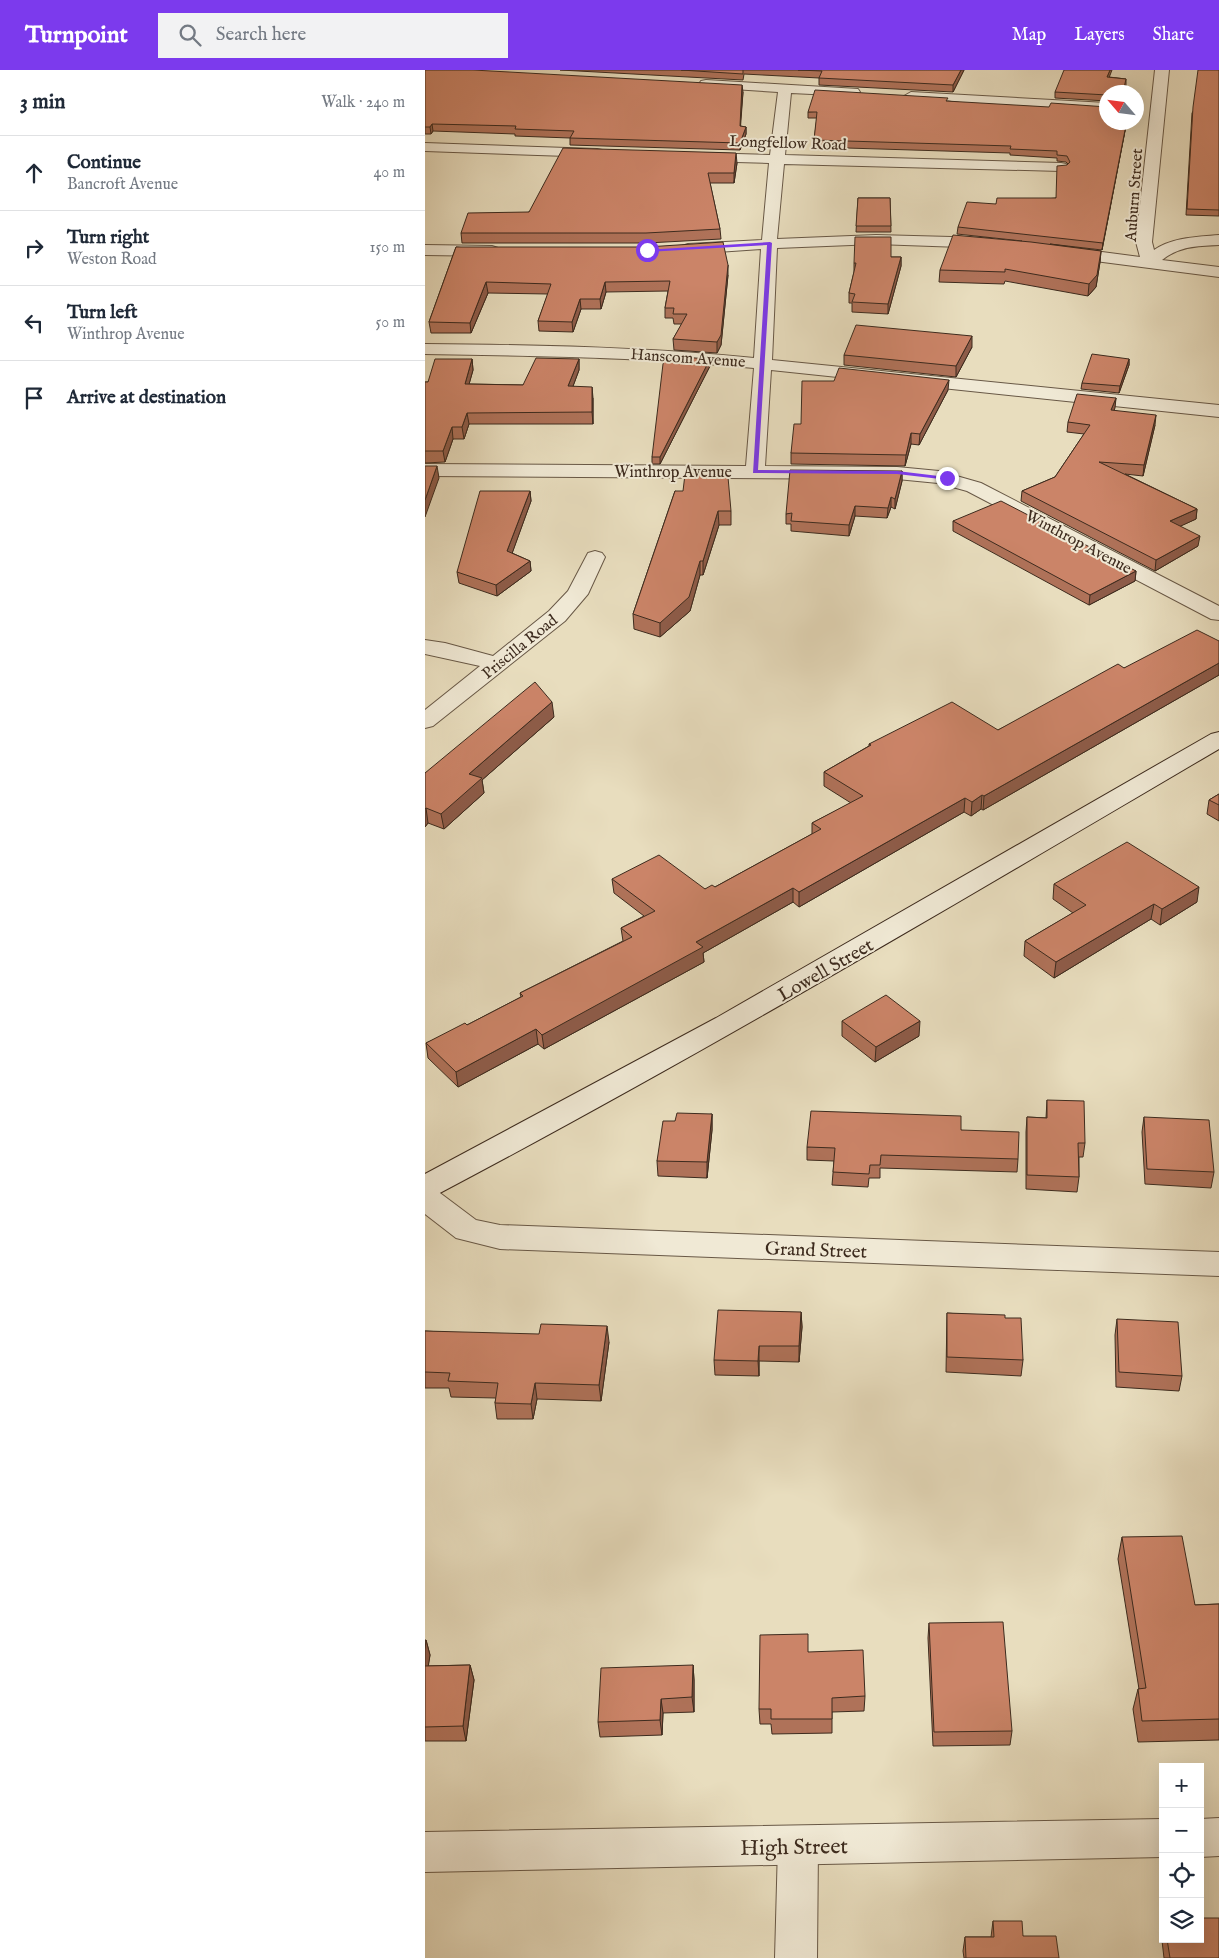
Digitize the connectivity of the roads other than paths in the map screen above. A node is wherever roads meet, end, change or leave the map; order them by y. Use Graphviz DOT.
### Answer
graph roads {
  1 [pos="1162,70"];
  2 [pos="695,84"];
  3 [pos="785,89"];
  4 [pos="863,93"];
  5 [pos="902,95"];
  6 [pos="1099,107"];
  7 [pos="425,148"];
  8 [pos="610,154"];
  9 [pos="688,156"];
  10 [pos="776,159"];
  11 [pos="1061,168"];
  12 [pos="1219,240"];
  13 [pos="770,243"];
  14 [pos="1001,244"];
  15 [pos="425,250"];
  16 [pos="511,250"];
  17 [pos="672,250"];
  18 [pos="1047,250"];
  19 [pos="1150,263"];
  20 [pos="1219,272"];
  21 [pos="425,349"];
  22 [pos="763,363"];
  23 [pos="1219,411"];
  24 [pos="425,470"];
  25 [pos="755,472"];
  26 [pos="595,557"];
  27 [pos="1219,614"];
  28 [pos="425,647"];
  29 [pos="497,664"];
  30 [pos="425,721"];
  31 [pos="1219,739"];
  32 [pos="425,1187"];
  33 [pos="425,1198"];
  34 [pos="1219,1264"];
  35 [pos="1219,1837"];
  36 [pos="1159,1838"];
  37 [pos="1204,1838"];
  38 [pos="798,1846"];
  39 [pos="425,1852"];
  40 [pos="796,1958"];
  1 -- 19 [label="street, Auburn Street"];
  2 -- 3 [label="street"];
  3 -- 4 [label="street"];
  3 -- 10 [label="street"];
  5 -- 6 [label="street"];
  7 -- 8 [label="street"];
  9 -- 10 [label="street, Longfellow Road"];
  10 -- 11 [label="street, Longfellow Road"];
  10 -- 13 [label="street"];
  12 -- 19 [label="street"];
  13 -- 14 [label="street"];
  13 -- 17 [label="street"];
  13 -- 22 [label="street"];
  15 -- 16 [label="street"];
  18 -- 19 [label="street"];
  19 -- 20 [label="street"];
  21 -- 22 [label="street, Hanscom Avenue"];
  22 -- 23 [label="street, Hanscom Avenue"];
  22 -- 25 [label="street"];
  24 -- 25 [label="street, Winthrop Avenue"];
  25 -- 27 [label="street, Winthrop Avenue"];
  26 -- 29 [label="street, Priscilla Road"];
  28 -- 29 [label="street"];
  29 -- 30 [label="street, Priscilla Road"];
  31 -- 32 [label="street, Lowell Street"];
  33 -- 34 [label="street, Grand Street"];
  35 -- 37 [label="street"];
  36 -- 38 [label="street, High Street"];
  38 -- 39 [label="street, High Street"];
  38 -- 40 [label="street"];
}
